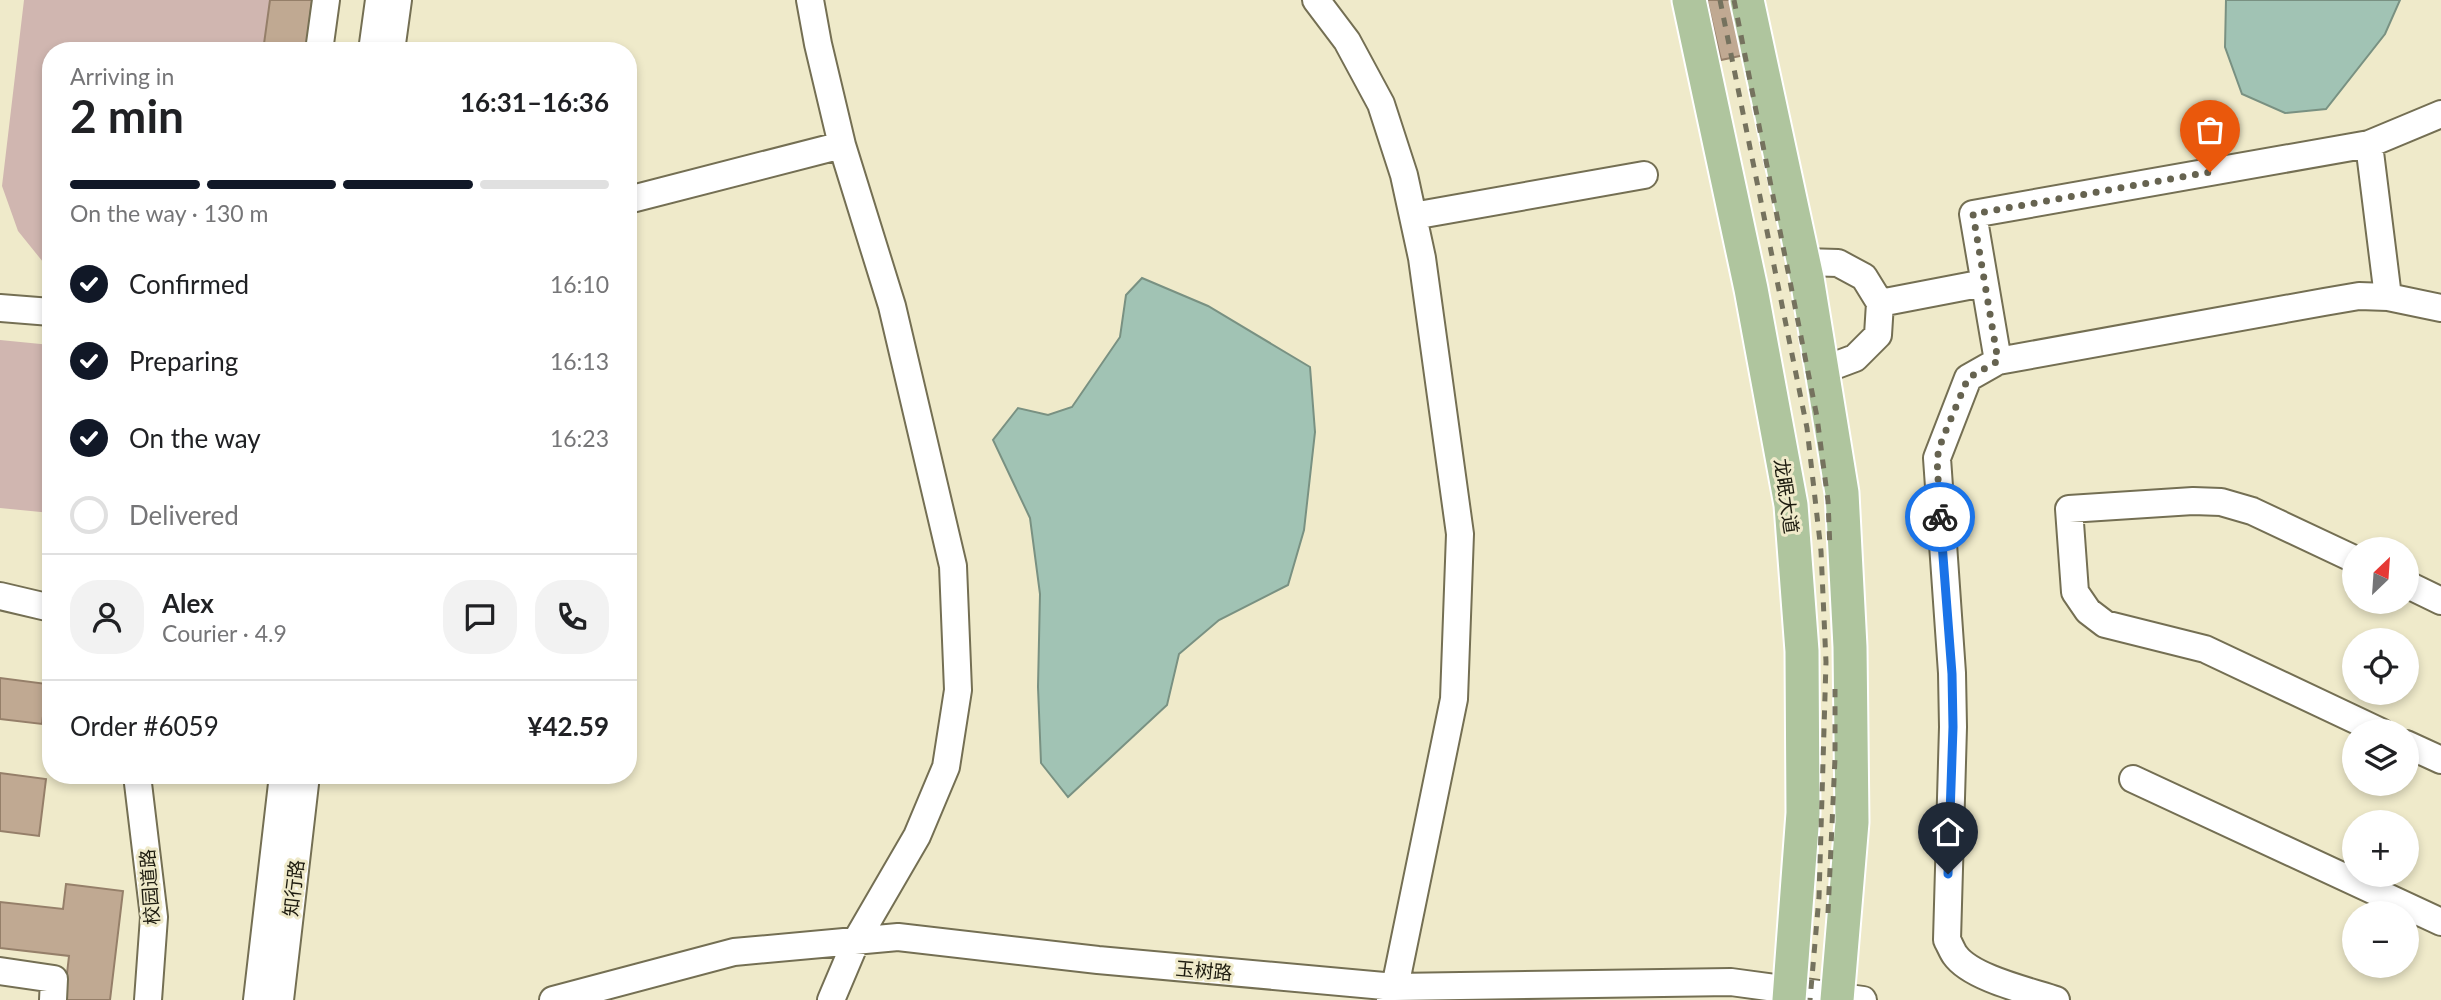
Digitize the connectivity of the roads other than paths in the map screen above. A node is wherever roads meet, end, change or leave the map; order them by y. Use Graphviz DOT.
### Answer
graph roads {
  1 [pos="326,0"];
  2 [pos="379,0"];
  3 [pos="398,0"];
  4 [pos="810,0"];
  5 [pos="1316,0"];
  6 [pos="1689,0"];
  7 [pos="1747,0"];
  8 [pos="320,42"];
  9 [pos="373,42"];
  10 [pos="392,42"];
  11 [pos="2441,114"];
  12 [pos="2369,144"];
  13 [pos="842,145"];
  14 [pos="1644,175"];
  15 [pos="637,198"];
  16 [pos="1413,216"];
  17 [pos="1804,262"];
  18 [pos="1984,283"];
  19 [pos="2388,297"];
  20 [pos="1880,303"];
  21 [pos="0,308"];
  22 [pos="2441,308"];
  23 [pos="42,311"];
  24 [pos="1998,361"];
  25 [pos="1823,370"];
  26 [pos="2342,553"];
  27 [pos="2419,590"];
  28 [pos="0,596"];
  29 [pos="2441,601"];
  30 [pos="42,606"];
  31 [pos="2353,719"];
  32 [pos="2419,750"];
  33 [pos="2441,760"];
  34 [pos="2133,779"];
  35 [pos="138,784"];
  36 [pos="282,784"];
  37 [pos="305,784"];
  38 [pos="2441,922"];
  39 [pos="856,941"];
  40 [pos="0,971"];
  41 [pos="1393,994"];
  42 [pos="1790,995"];
  43 [pos="1846,999"];
  44 [pos="53,1000"];
  45 [pos="148,1000"];
  46 [pos="257,1000"];
  47 [pos="280,1000"];
  48 [pos="553,1000"];
  49 [pos="831,1000"];
  50 [pos="2056,1000"];
  1 -- 8 [label="street"];
  2 -- 9 [label="street"];
  3 -- 10 [label="street"];
  4 -- 13 [label="street"];
  5 -- 16 [label="street"];
  6 -- 42 [label="main road, 龙眠大道"];
  7 -- 17 [label="main road"];
  11 -- 12 [label="street"];
  12 -- 18 [label="street"];
  12 -- 19 [label="street"];
  13 -- 15 [label="street"];
  13 -- 39 [label="street"];
  14 -- 16 [label="street"];
  16 -- 41 [label="street"];
  17 -- 20 [label="street"];
  17 -- 25 [label="main road"];
  18 -- 20 [label="street"];
  18 -- 24 [label="street"];
  19 -- 22 [label="street"];
  19 -- 24 [label="street"];
  20 -- 25 [label="street"];
  21 -- 23 [label="street"];
  24 -- 50 [label="street"];
  25 -- 43 [label="main road"];
  26 -- 31 [label="street"];
  27 -- 29 [label="street"];
  28 -- 30 [label="street"];
  32 -- 33 [label="street"];
  34 -- 38 [label="street"];
  35 -- 45 [label="street, 校园道路"];
  36 -- 46 [label="street, 知行路"];
  37 -- 47 [label="street, 知行路"];
  39 -- 41 [label="street, 玉树路"];
  39 -- 48 [label="street, 玉树路"];
  39 -- 49 [label="street"];
  40 -- 44 [label="street"];
  41 -- 42 [label="street, 玉树路"];
  42 -- 43 [label="street, 玉树路"];
}
